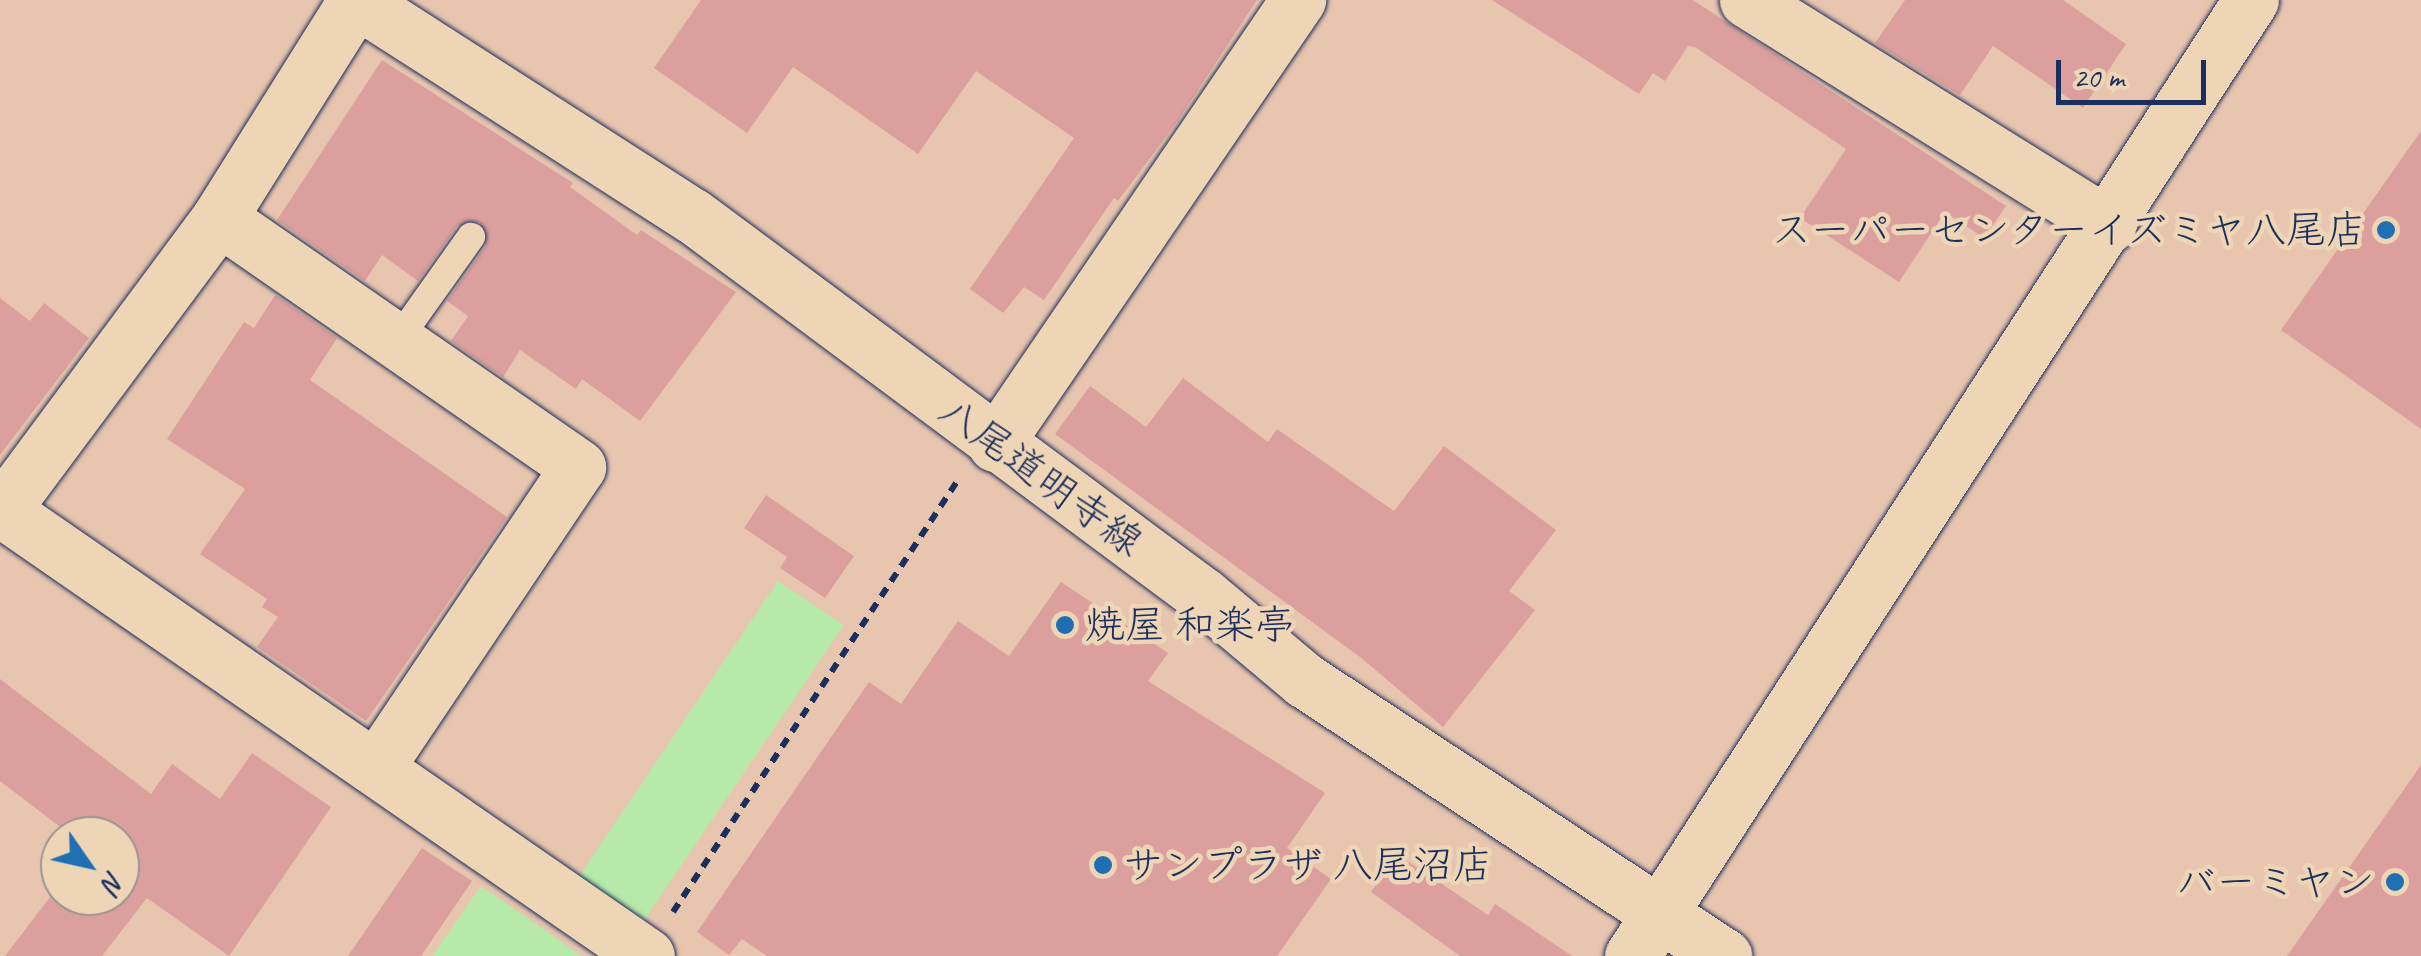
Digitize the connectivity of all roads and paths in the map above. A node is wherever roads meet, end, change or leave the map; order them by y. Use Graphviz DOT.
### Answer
graph roads {
  1 [pos="356,0"];
  2 [pos="1298,0"];
  3 [pos="1748,0"];
  4 [pos="2251,0"];
  5 [pos="219,218"];
  6 [pos="2110,225"];
  7 [pos="471,237"];
  8 [pos="398,342"];
  9 [pos="980,457"];
  10 [pos="1,512"];
  11 [pos="376,768"];
  12 [pos="1646,934"];
  13 [pos="646,956"];
  14 [pos="1724,956"];
  1 -- 5 [label="street"];
  1 -- 9 [label="street, 八尾道明寺線"];
  2 -- 9 [label="street"];
  3 -- 6 [label="street"];
  4 -- 6 [label="street"];
  5 -- 8 [label="street"];
  5 -- 10 [label="street"];
  6 -- 12 [label="street"];
  7 -- 8 [label="lane"];
  8 -- 11 [label="street"];
  9 -- 12 [label="street, 八尾道明寺線"];
  9 -- 13 [label="path"];
  10 -- 11 [label="street"];
  11 -- 13 [label="street"];
  12 -- 14 [label="street, 八尾道明寺線"];
}
